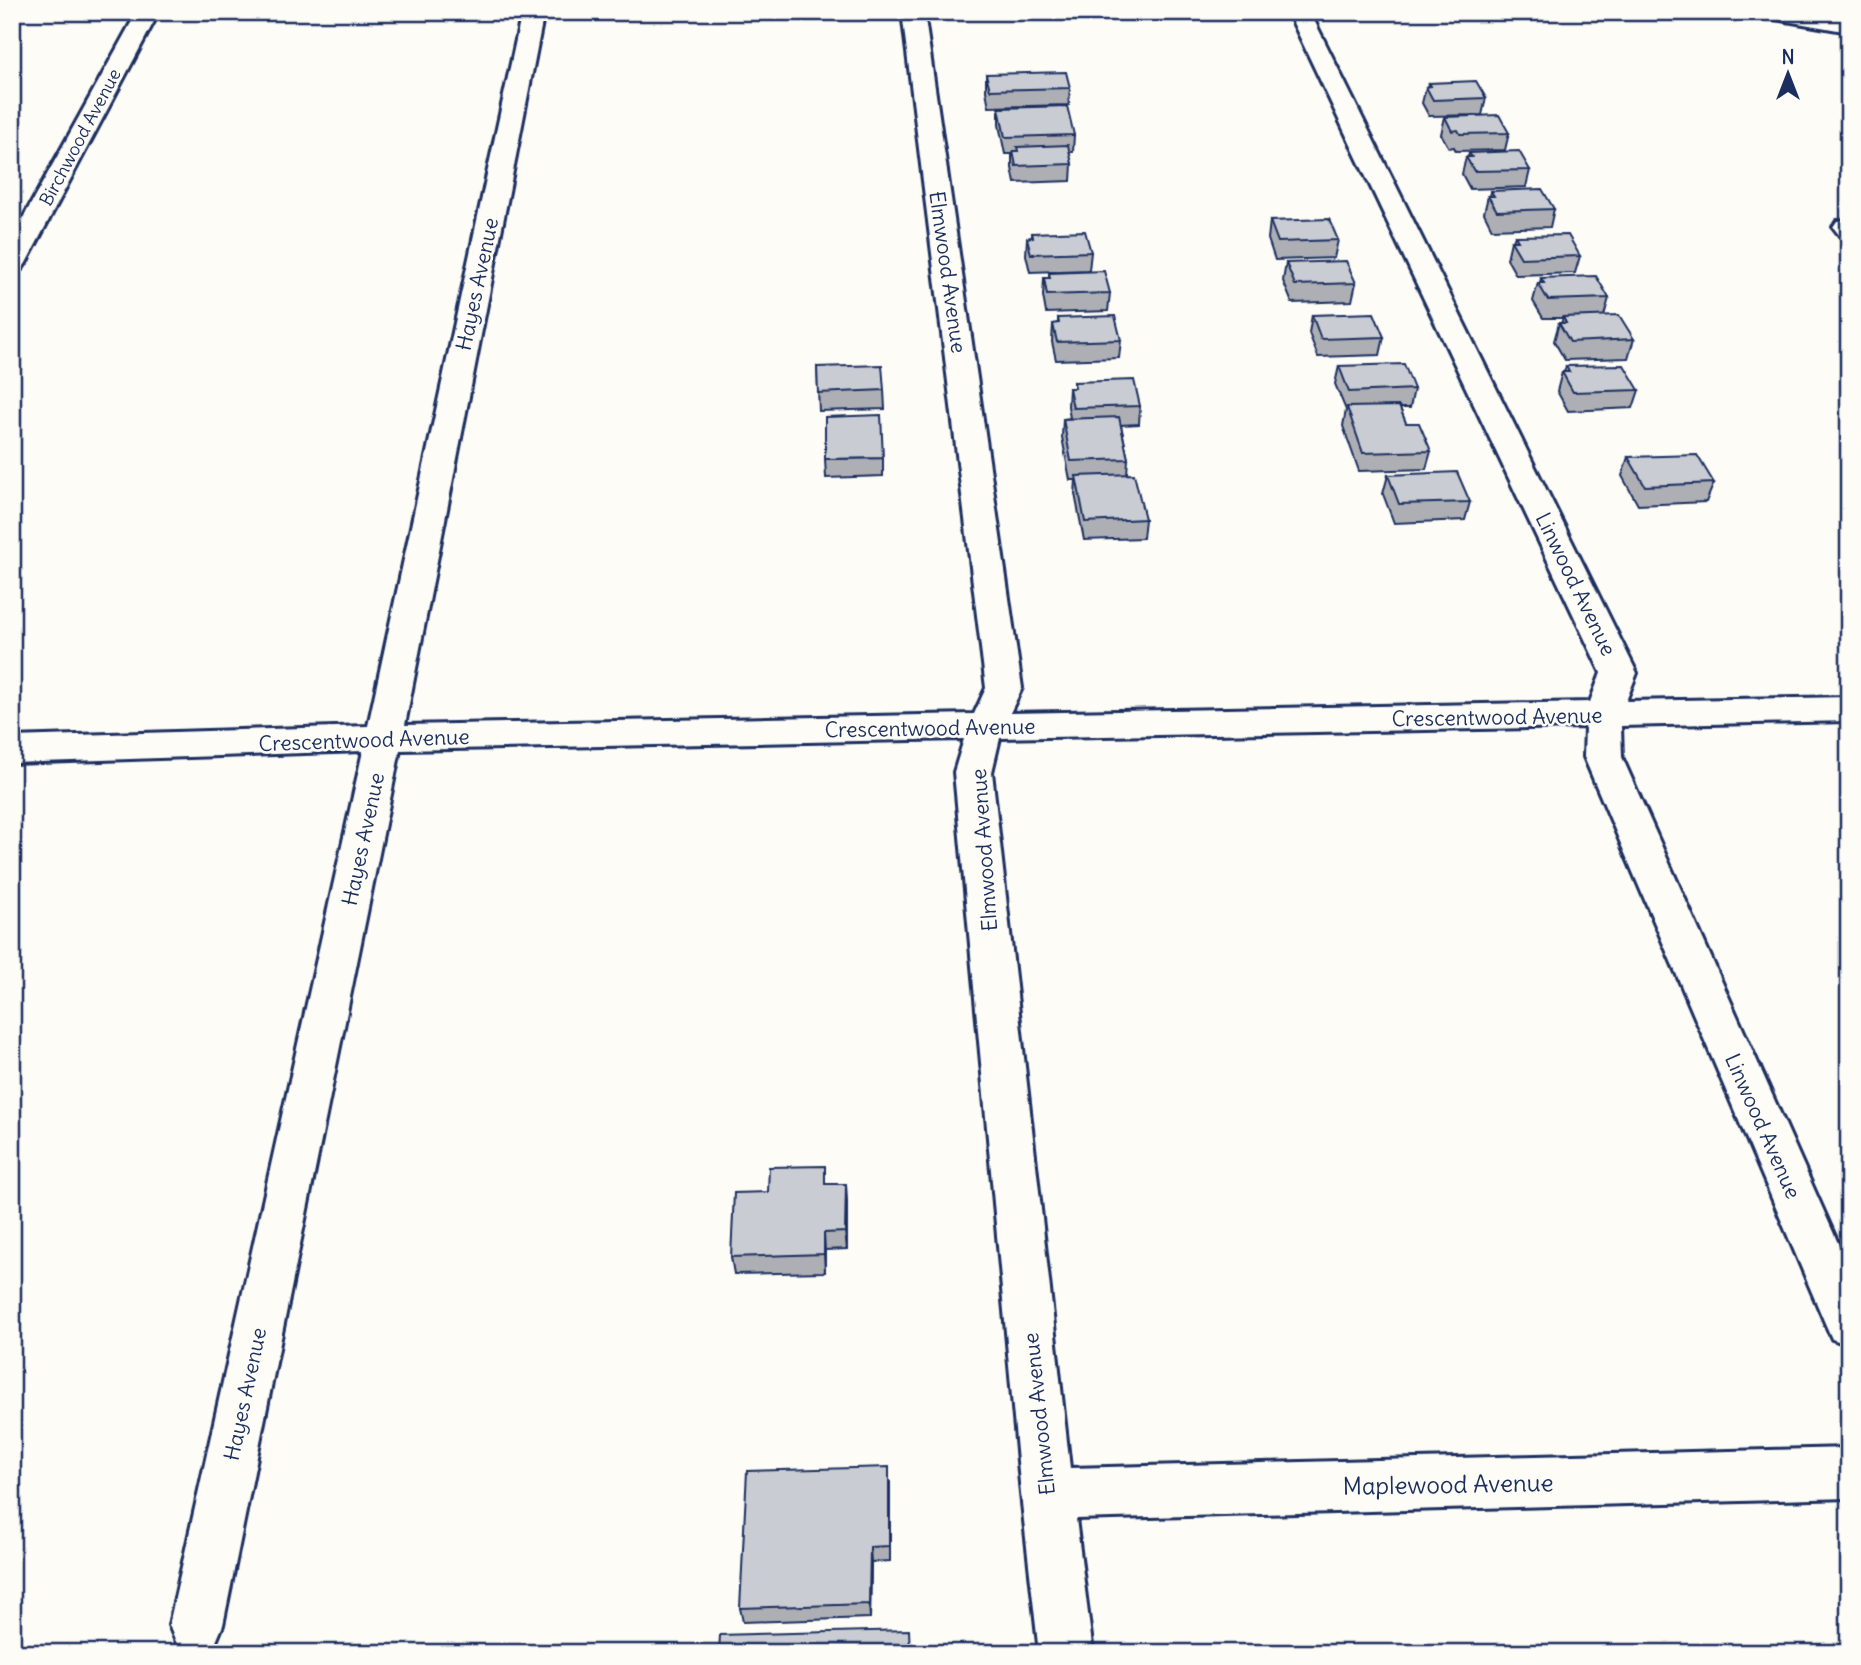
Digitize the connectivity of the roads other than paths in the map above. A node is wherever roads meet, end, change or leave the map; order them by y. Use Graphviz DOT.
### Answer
graph roads {
  1 [pos="148,12"];
  2 [pos="533,12"];
  3 [pos="913,12"];
  4 [pos="1299,12"];
  5 [pos="1775,12"];
  6 [pos="1849,25"];
  7 [pos="12,262"];
  8 [pos="1849,709"];
  9 [pos="1602,715"];
  10 [pos="985,727"];
  11 [pos="384,738"];
  12 [pos="12,750"];
  13 [pos="1849,1323"];
  14 [pos="1849,1473"];
  15 [pos="1048,1494"];
  16 [pos="196,1625"];
  17 [pos="1066,1653"];
  1 -- 7 [label="street, Birchwood Avenue"];
  2 -- 11 [label="street, Hayes Avenue"];
  3 -- 10 [label="street, Elmwood Avenue"];
  4 -- 9 [label="street, Linwood Avenue"];
  5 -- 6 [label="street"];
  8 -- 9 [label="street, Crescentwood Avenue"];
  9 -- 10 [label="street, Crescentwood Avenue"];
  9 -- 13 [label="street, Linwood Avenue"];
  10 -- 11 [label="street, Crescentwood Avenue"];
  10 -- 15 [label="street, Elmwood Avenue"];
  11 -- 12 [label="street, Crescentwood Avenue"];
  11 -- 16 [label="street, Hayes Avenue"];
  14 -- 15 [label="street, Maplewood Avenue"];
  15 -- 17 [label="street, Elmwood Avenue"];
}
